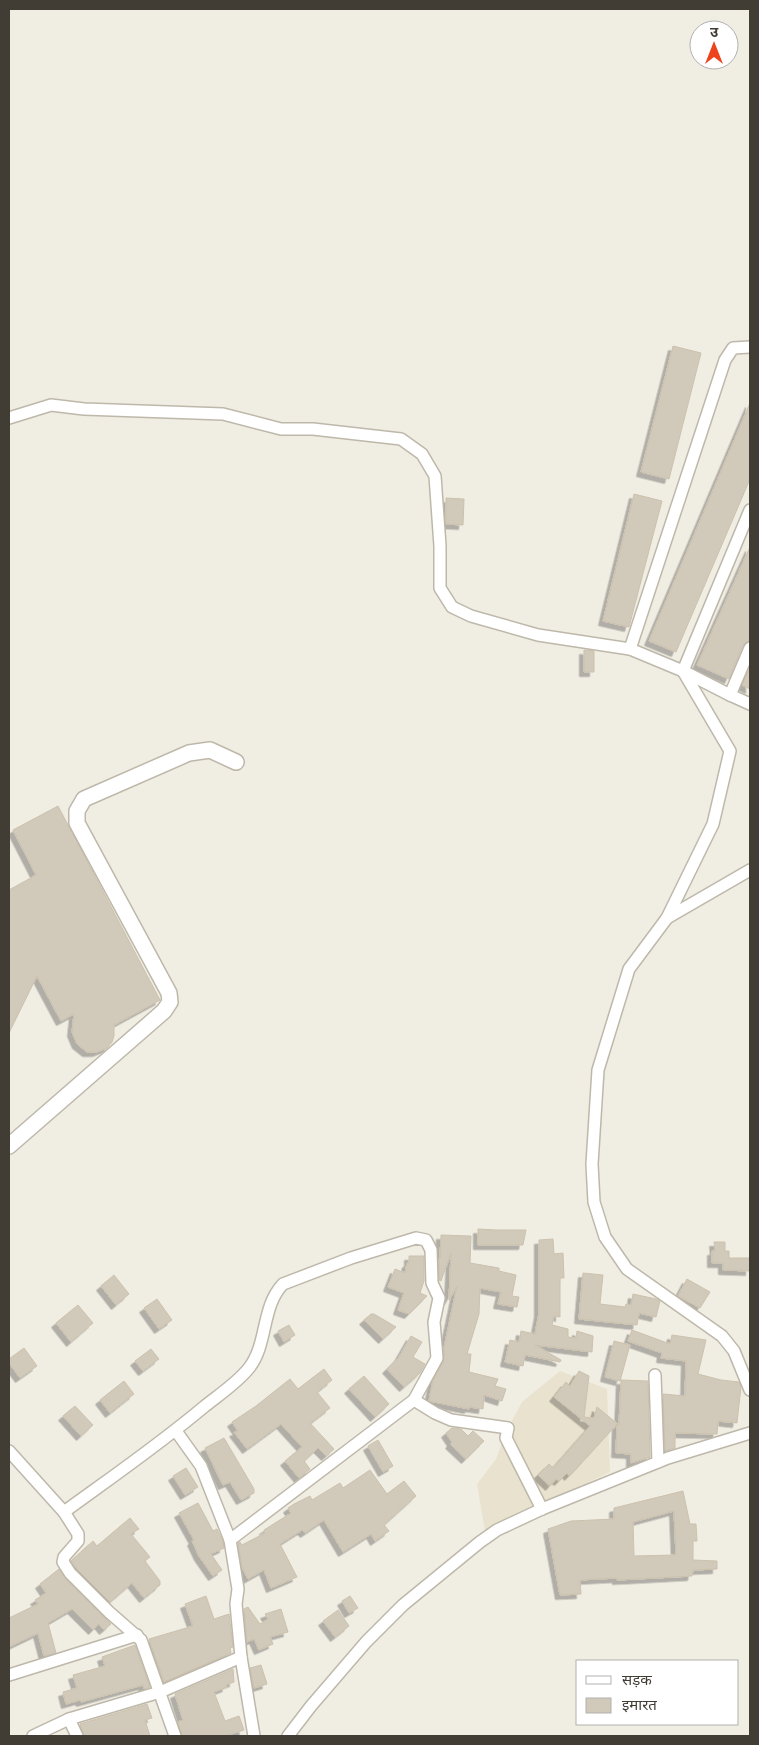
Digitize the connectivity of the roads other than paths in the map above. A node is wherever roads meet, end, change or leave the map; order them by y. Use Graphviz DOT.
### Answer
graph roads {
  1 [pos="750,347"];
  2 [pos="9,418"];
  3 [pos="750,510"];
  4 [pos="750,648"];
  5 [pos="630,649"];
  6 [pos="683,671"];
  7 [pos="730,695"];
  8 [pos="750,704"];
  9 [pos="236,762"];
  10 [pos="750,870"];
  11 [pos="667,918"];
  12 [pos="9,1146"];
  13 [pos="655,1375"];
  14 [pos="750,1390"];
  15 [pos="414,1400"];
  16 [pos="176,1431"];
  17 [pos="750,1433"];
  18 [pos="9,1451"];
  19 [pos="658,1462"];
  20 [pos="542,1509"];
  21 [pos="64,1512"];
  22 [pos="230,1540"];
  23 [pos="137,1635"];
  24 [pos="241,1657"];
  25 [pos="9,1675"];
  26 [pos="160,1692"];
  27 [pos="69,1719"];
  28 [pos="172,1735"];
  29 [pos="33,1736"];
  30 [pos="78,1736"];
  31 [pos="254,1736"];
  32 [pos="288,1736"];
  1 -- 5 [label="street"];
  2 -- 5 [label="street"];
  3 -- 6 [label="street"];
  4 -- 7 [label="street"];
  5 -- 6 [label="street"];
  6 -- 7 [label="street"];
  6 -- 11 [label="street"];
  7 -- 8 [label="street"];
  9 -- 12 [label="street"];
  10 -- 11 [label="street"];
  11 -- 14 [label="street"];
  13 -- 19 [label="street"];
  15 -- 16 [label="street"];
  15 -- 20 [label="street"];
  15 -- 22 [label="street"];
  16 -- 21 [label="street"];
  16 -- 22 [label="street"];
  17 -- 19 [label="street"];
  18 -- 21 [label="street"];
  19 -- 20 [label="street"];
  20 -- 32 [label="street"];
  21 -- 23 [label="street"];
  22 -- 24 [label="street"];
  23 -- 25 [label="street"];
  23 -- 26 [label="street"];
  24 -- 26 [label="street"];
  24 -- 31 [label="street"];
  26 -- 27 [label="street"];
  26 -- 28 [label="street"];
  27 -- 29 [label="street"];
  27 -- 30 [label="street"];
}
